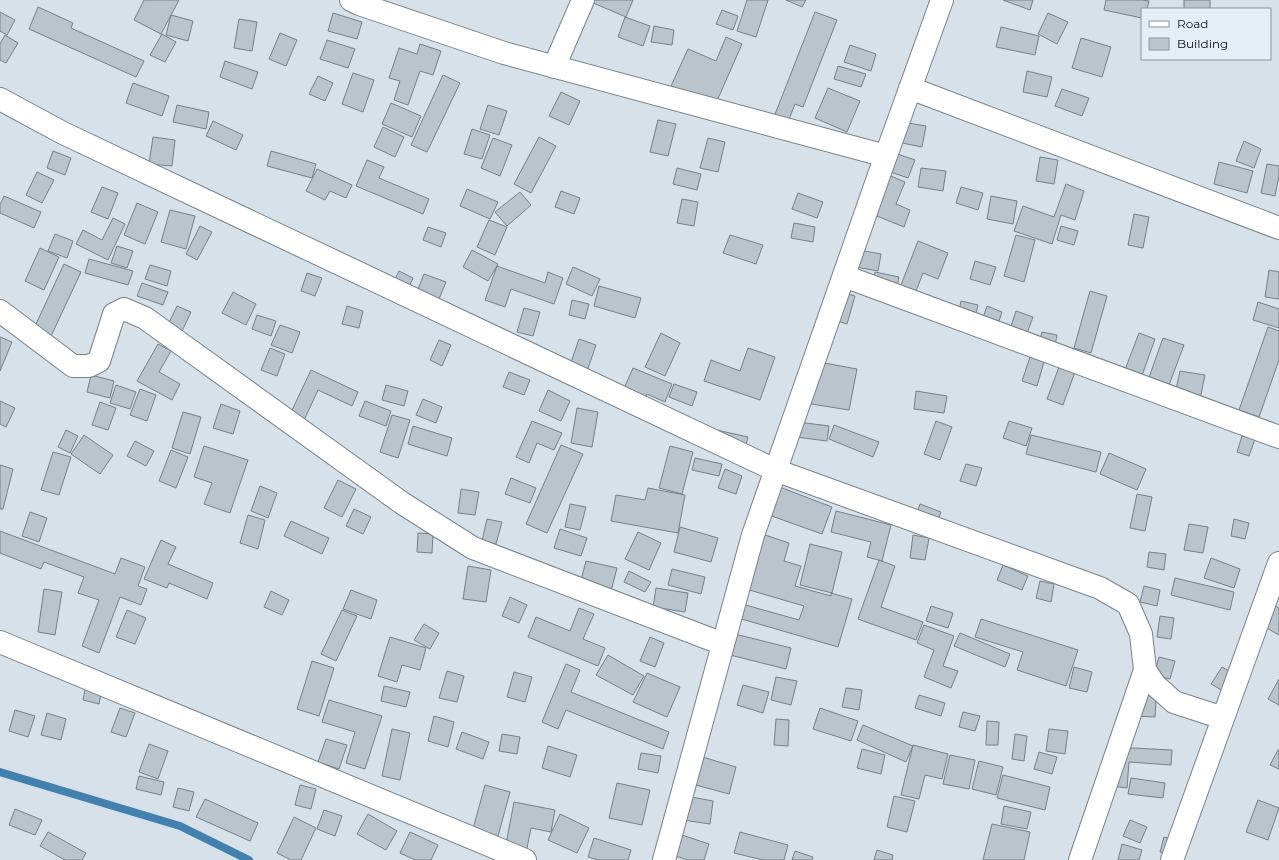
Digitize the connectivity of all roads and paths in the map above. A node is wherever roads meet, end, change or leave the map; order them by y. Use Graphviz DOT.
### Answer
graph roads {
  1 [pos="351,0"];
  2 [pos="583,0"];
  3 [pos="942,0"];
  4 [pos="554,67"];
  5 [pos="910,88"];
  6 [pos="0,100"];
  7 [pos="886,156"];
  8 [pos="1279,228"];
  9 [pos="844,276"];
  10 [pos="0,311"];
  11 [pos="1279,438"];
  12 [pos="775,470"];
  13 [pos="1279,563"];
  14 [pos="0,642"];
  15 [pos="723,644"];
  16 [pos="1145,670"];
  17 [pos="1223,718"];
  18 [pos="525,860"];
  19 [pos="664,860"];
  20 [pos="1080,860"];
  21 [pos="1172,860"];
  1 -- 4 [label="street"];
  2 -- 4 [label="street"];
  3 -- 5 [label="street"];
  4 -- 7 [label="street"];
  5 -- 7 [label="street"];
  5 -- 8 [label="street"];
  6 -- 12 [label="street"];
  7 -- 9 [label="street"];
  9 -- 11 [label="street"];
  9 -- 12 [label="street"];
  10 -- 15 [label="street"];
  12 -- 15 [label="street"];
  12 -- 16 [label="street"];
  13 -- 17 [label="street"];
  14 -- 18 [label="street"];
  15 -- 19 [label="street"];
  16 -- 17 [label="street"];
  16 -- 20 [label="street"];
  17 -- 21 [label="street"];
}
